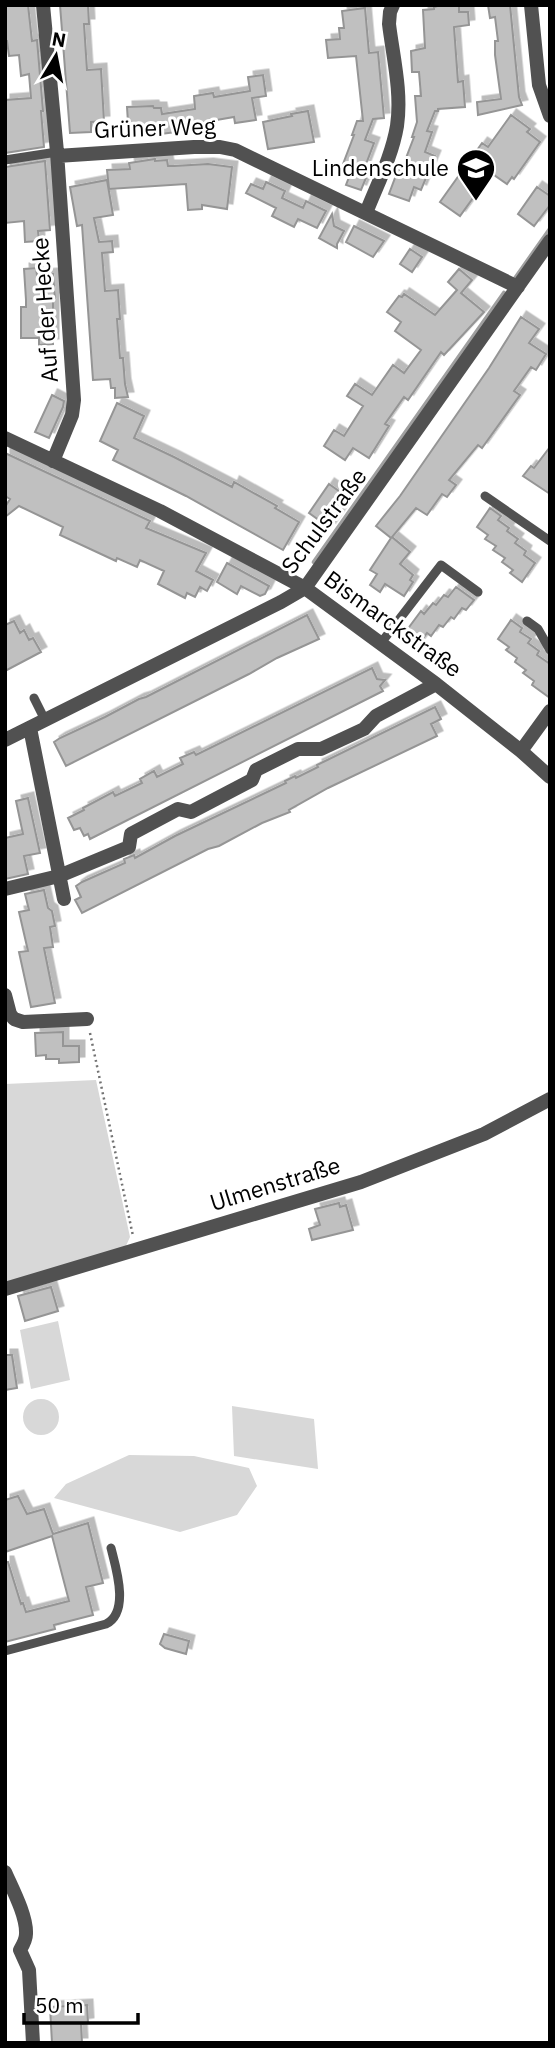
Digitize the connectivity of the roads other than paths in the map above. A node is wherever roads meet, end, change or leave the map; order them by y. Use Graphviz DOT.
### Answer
graph roads {
  1 [pos="43,5"];
  2 [pos="393,5"];
  3 [pos="531,5"];
  4 [pos="550,116"];
  5 [pos="57,154"];
  6 [pos="5,160"];
  7 [pos="366,213"];
  8 [pos="550,241"];
  9 [pos="518,287"];
  10 [pos="5,439"];
  11 [pos="53,461"];
  12 [pos="485,496"];
  13 [pos="550,541"];
  14 [pos="305,588"];
  15 [pos="478,592"];
  16 [pos="527,621"];
  17 [pos="381,643"];
  18 [pos="550,650"];
  19 [pos="436,684"];
  20 [pos="34,698"];
  21 [pos="550,711"];
  22 [pos="45,720"];
  23 [pos="30,728"];
  24 [pos="5,740"];
  25 [pos="521,751"];
  26 [pos="550,777"];
  27 [pos="59,876"];
  28 [pos="5,889"];
  29 [pos="64,899"];
  30 [pos="5,995"];
  31 [pos="87,1019"];
  32 [pos="550,1099"];
  33 [pos="5,1289"];
  34 [pos="111,1548"];
  35 [pos="5,1651"];
  36 [pos="5,1872"];
  37 [pos="33,2043"];
  1 -- 5 [label="street, Auf der Hecke"];
  2 -- 7 [label="street"];
  3 -- 4 [label="street"];
  5 -- 6 [label="lane"];
  5 -- 7 [label="street, Grüner Weg"];
  5 -- 11 [label="street, Auf der Hecke"];
  7 -- 9 [label="street, Grüner Weg"];
  8 -- 9 [label="street, Schulstraße"];
  9 -- 14 [label="street, Schulstraße"];
  10 -- 11 [label="street, Bismarckstraße"];
  11 -- 14 [label="street, Bismarckstraße"];
  12 -- 13 [label="lane"];
  14 -- 17 [label="street, Bismarckstraße"];
  14 -- 22 [label="street, Schulstraße"];
  15 -- 17 [label="lane"];
  16 -- 18 [label="lane"];
  17 -- 19 [label="street, Bismarckstraße"];
  19 -- 25 [label="street, Bismarckstraße"];
  19 -- 27 [label="street"];
  20 -- 22 [label="lane"];
  21 -- 25 [label="street"];
  22 -- 23 [label="street, Schulstraße"];
  23 -- 24 [label="street, Schulstraße"];
  23 -- 27 [label="street"];
  25 -- 26 [label="street, Bismarckstraße"];
  27 -- 28 [label="street"];
  27 -- 29 [label="street"];
  30 -- 31 [label="street"];
  32 -- 33 [label="street, Ulmenstraße"];
  34 -- 35 [label="lane"];
  36 -- 37 [label="street"];
}
